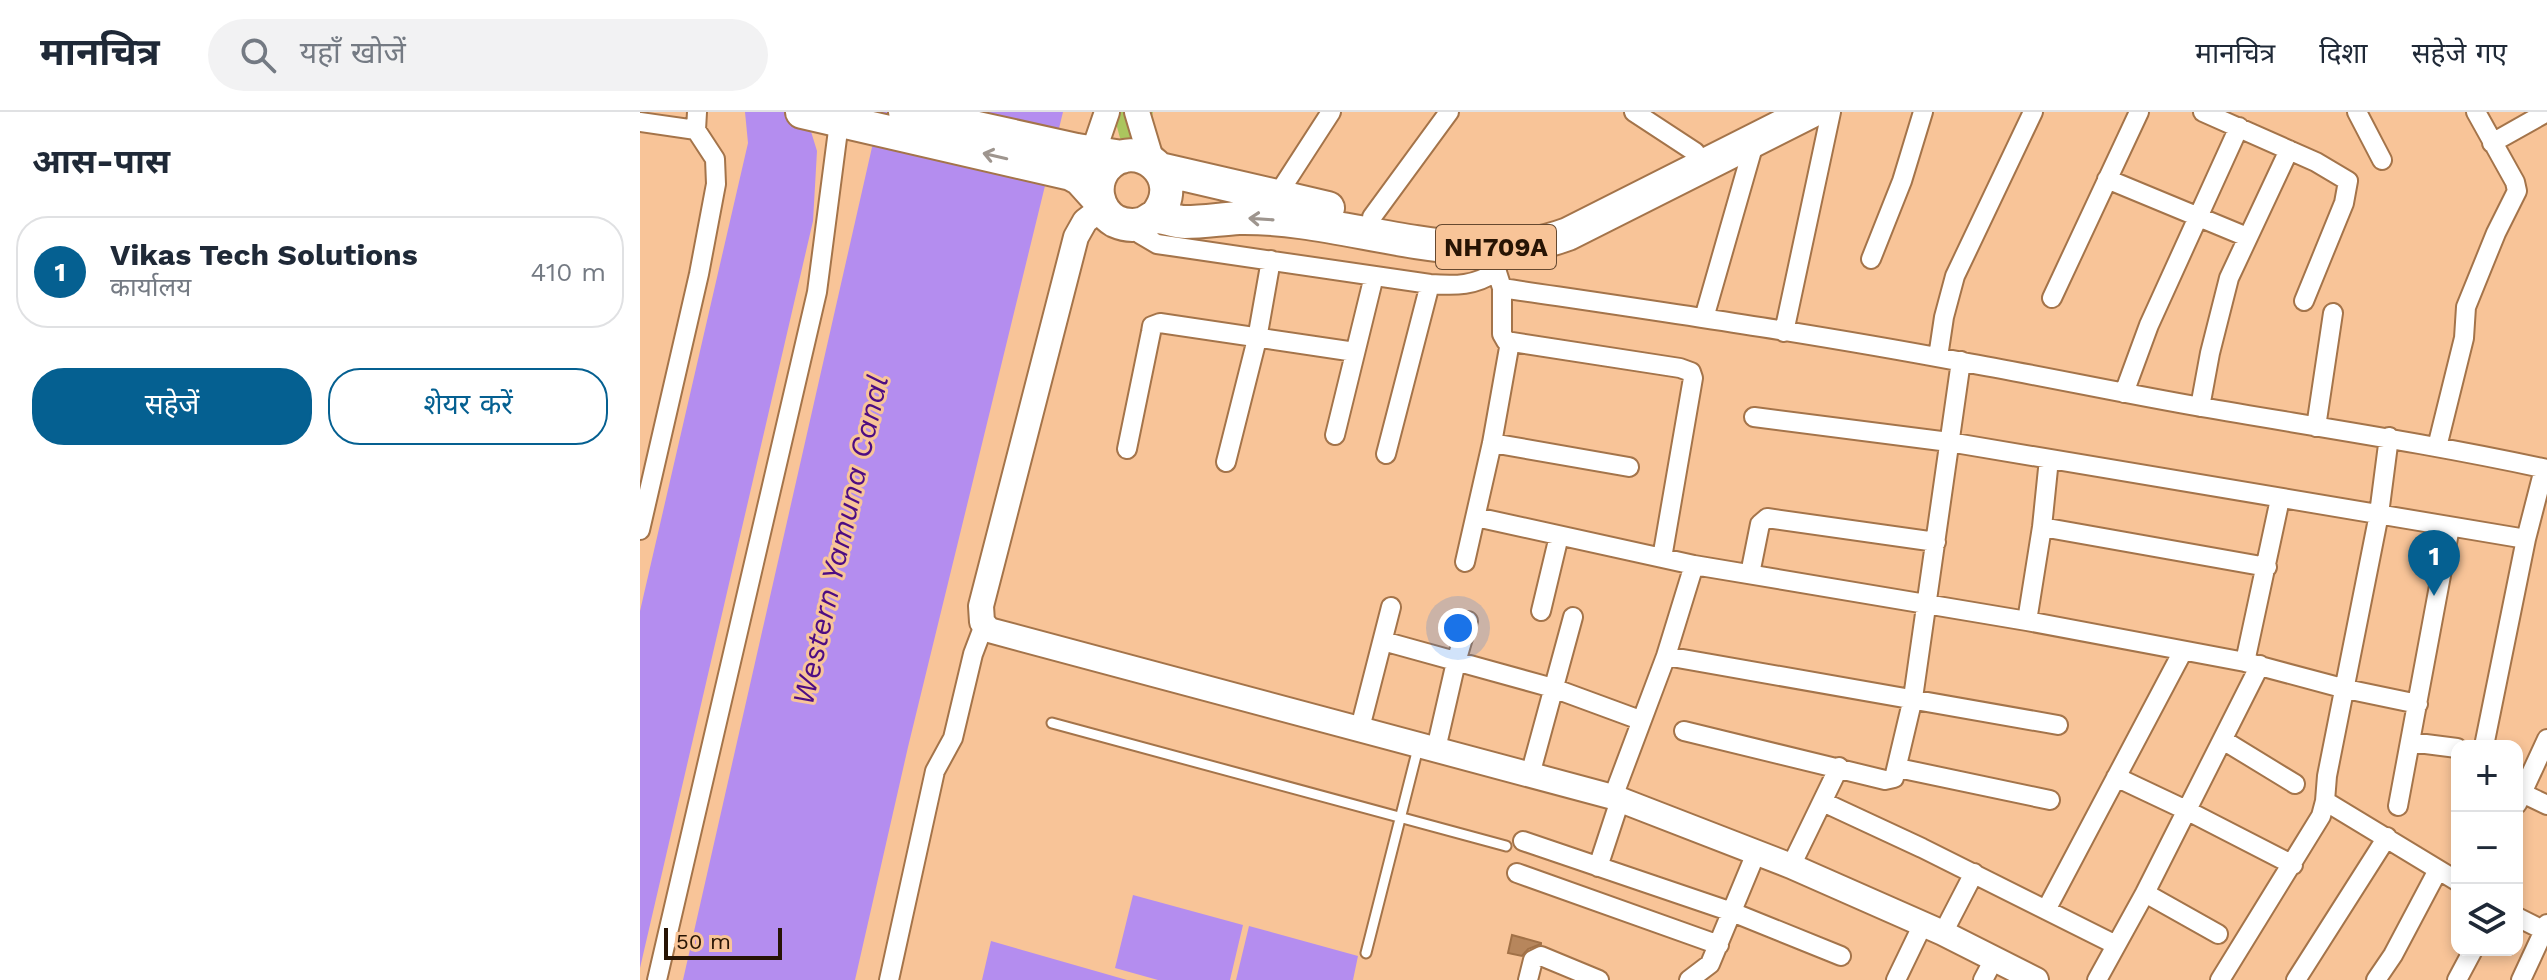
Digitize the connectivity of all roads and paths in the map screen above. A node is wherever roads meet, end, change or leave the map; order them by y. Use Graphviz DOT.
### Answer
graph roads {
  1 [pos="905,112"];
  2 [pos="1107,112"];
  3 [pos="1137,112"];
  4 [pos="1331,112"];
  5 [pos="1449,112"];
  6 [pos="1634,112"];
  7 [pos="1923,112"];
  8 [pos="2033,112"];
  9 [pos="2139,112"];
  10 [pos="2203,112"];
  11 [pos="2357,112"];
  12 [pos="2476,112"];
  13 [pos="2547,112"];
  14 [pos="1803,113"];
  15 [pos="832,117"];
  16 [pos="2235,120"];
  17 [pos="697,121"];
  18 [pos="640,122"];
  19 [pos="1755,139"];
  20 [pos="2492,143"];
  21 [pos="2289,150"];
  22 [pos="1695,152"];
  23 [pos="2382,160"];
  24 [pos="1113,161"];
  25 [pos="2107,179"];
  26 [pos="1276,197"];
  27 [pos="1100,203"];
  28 [pos="1372,217"];
  29 [pos="2199,217"];
  30 [pos="1146,221"];
  31 [pos="2247,237"];
  32 [pos="1871,259"];
  33 [pos="1271,260"];
  34 [pos="1496,269"];
  35 [pos="1374,276"];
  36 [pos="1430,284"];
  37 [pos="2052,298"];
  38 [pos="2304,301"];
  39 [pos="2333,313"];
  40 [pos="1704,318"];
  41 [pos="1784,332"];
  42 [pos="1257,339"];
  43 [pos="1510,342"];
  44 [pos="1355,352"];
  45 [pos="1938,357"];
  46 [pos="1961,361"];
  47 [pos="2124,393"];
  48 [pos="2200,407"];
  49 [pos="1754,417"];
  50 [pos="2316,427"];
  51 [pos="1335,435"];
  52 [pos="2389,437"];
  53 [pos="1949,442"];
  54 [pos="1492,443"];
  55 [pos="2437,447"];
  56 [pos="1127,449"];
  57 [pos="1386,454"];
  58 [pos="2049,459"];
  59 [pos="1226,462"];
  60 [pos="1629,467"];
  61 [pos="2545,469"];
  62 [pos="2280,499"];
  63 [pos="2379,514"];
  64 [pos="1476,517"];
  65 [pos="2042,527"];
  66 [pos="2450,527"];
  67 [pos="640,530"];
  68 [pos="1559,536"];
  69 [pos="2526,539"];
  70 [pos="1936,542"];
  71 [pos="1662,558"];
  72 [pos="1465,562"];
  73 [pos="1694,565"];
  74 [pos="2267,567"];
  75 [pos="1750,574"];
  76 [pos="1928,604"];
  77 [pos="1391,607"];
  78 [pos="1541,611"];
  79 [pos="1573,617"];
  80 [pos="1468,621"];
  81 [pos="2027,621"];
  82 [pos="984,625"];
  83 [pos="1383,641"];
  84 [pos="2183,651"];
  85 [pos="1666,656"];
  86 [pos="1456,662"];
  87 [pos="2252,664"];
  88 [pos="1553,688"];
  89 [pos="2346,689"];
  90 [pos="1913,698"];
  91 [pos="2418,704"];
  92 [pos="1640,720"];
  93 [pos="1052,723"];
  94 [pos="2058,725"];
  95 [pos="1360,728"];
  96 [pos="1684,731"];
  97 [pos="2547,739"];
  98 [pos="2223,740"];
  99 [pos="2485,740"];
  100 [pos="2410,742"];
  101 [pos="1427,746"];
  102 [pos="2451,747"];
  103 [pos="1839,767"];
  104 [pos="1898,768"];
  105 [pos="1530,775"];
  106 [pos="2116,777"];
  107 [pos="2295,784"];
  108 [pos="2523,790"];
  109 [pos="1616,799"];
  110 [pos="2050,800"];
  111 [pos="2523,800"];
  112 [pos="2325,801"];
  113 [pos="1823,802"];
  114 [pos="2547,805"];
  115 [pos="2398,806"];
  116 [pos="2188,811"];
  117 [pos="1401,818"];
  118 [pos="2387,837"];
  119 [pos="1514,844"];
  120 [pos="1756,853"];
  121 [pos="2293,865"];
  122 [pos="1791,866"];
  123 [pos="1598,867"];
  124 [pos="2438,870"];
  125 [pos="1517,873"];
  126 [pos="1974,873"];
  127 [pos="2451,878"];
  128 [pos="2145,893"];
  129 [pos="2046,910"];
  130 [pos="1732,912"];
  131 [pos="2523,919"];
  132 [pos="1933,928"];
  133 [pos="2546,929"];
  134 [pos="2218,934"];
  135 [pos="1719,945"];
  136 [pos="2116,945"];
  137 [pos="1366,953"];
  138 [pos="1841,956"];
  139 [pos="2470,956"];
  140 [pos="1989,970"];
  141 [pos="1695,979"];
  142 [pos="657,980"];
  143 [pos="889,980"];
  144 [pos="1528,980"];
  145 [pos="1599,980"];
  146 [pos="1896,980"];
  147 [pos="2036,980"];
  148 [pos="2097,980"];
  149 [pos="2220,980"];
  150 [pos="2296,980"];
  151 [pos="2376,980"];
  152 [pos="2457,980"];
  153 [pos="2521,980"];
  1 -- 24 [label="highway, NH709A"];
  2 -- 24 [label="street"];
  3 -- 24 [label="street"];
  4 -- 26 [label="street"];
  5 -- 28 [label="street"];
  6 -- 22 [label="street"];
  7 -- 32 [label="street"];
  8 -- 45 [label="street"];
  9 -- 25 [label="street"];
  10 -- 16 [label="street"];
  11 -- 23 [label="street"];
  12 -- 20 [label="street"];
  13 -- 20 [label="street"];
  14 -- 19 [label="highway, NH709A"];
  14 -- 22 [label="highway, NH709A"];
  14 -- 41 [label="street"];
  24 -- 15 [label="highway, NH709A, one-way"];
  15 -- 142 [label="street"];
  16 -- 21 [label="street"];
  16 -- 29 [label="street"];
  17 -- 18 [label="street"];
  17 -- 67 [label="street"];
  19 -- 34 [label="highway, NH709A"];
  19 -- 40 [label="street"];
  20 -- 55 [label="street"];
  21 -- 31 [label="street"];
  21 -- 38 [label="street"];
  22 -- 28 [label="highway, NH709A"];
  24 -- 26 [label="highway, NH709A"];
  24 -- 27 [label="highway"];
  24 -- 27 [label="highway, NH709A"];
  24 -- 30 [label="highway"];
  25 -- 29 [label="street"];
  25 -- 37 [label="street"];
  26 -- 28 [label="highway, NH709A"];
  27 -- 30 [label="highway, NH709A"];
  27 -- 82 [label="street"];
  29 -- 31 [label="street"];
  29 -- 47 [label="street"];
  30 -- 33 [label="street"];
  34 -- 30 [label="highway, NH709A, one-way"];
  31 -- 48 [label="street"];
  33 -- 35 [label="street"];
  33 -- 42 [label="street"];
  34 -- 36 [label="street"];
  34 -- 40 [label="street"];
  34 -- 43 [label="street"];
  35 -- 36 [label="street"];
  35 -- 44 [label="street"];
  36 -- 57 [label="street"];
  39 -- 50 [label="street"];
  40 -- 41 [label="street"];
  41 -- 45 [label="street"];
  42 -- 44 [label="street"];
  42 -- 56 [label="street"];
  42 -- 59 [label="street"];
  43 -- 54 [label="street"];
  43 -- 71 [label="street"];
  44 -- 51 [label="street"];
  45 -- 46 [label="street"];
  46 -- 47 [label="street"];
  46 -- 53 [label="street"];
  47 -- 48 [label="street"];
  48 -- 50 [label="street"];
  49 -- 53 [label="street"];
  50 -- 52 [label="street"];
  52 -- 55 [label="street"];
  52 -- 63 [label="street"];
  53 -- 58 [label="street"];
  53 -- 70 [label="street"];
  54 -- 60 [label="street"];
  54 -- 64 [label="street"];
  55 -- 61 [label="street"];
  58 -- 62 [label="street"];
  58 -- 65 [label="street"];
  61 -- 69 [label="street"];
  62 -- 63 [label="street"];
  62 -- 74 [label="street"];
  63 -- 66 [label="street"];
  63 -- 89 [label="street"];
  64 -- 68 [label="street"];
  64 -- 72 [label="street"];
  65 -- 74 [label="street"];
  65 -- 81 [label="street"];
  66 -- 69 [label="street"];
  66 -- 91 [label="street"];
  68 -- 71 [label="street"];
  68 -- 78 [label="street"];
  69 -- 99 [label="street"];
  70 -- 75 [label="street"];
  70 -- 76 [label="street"];
  71 -- 73 [label="street"];
  73 -- 75 [label="street"];
  73 -- 85 [label="street"];
  74 -- 87 [label="street"];
  75 -- 76 [label="street"];
  76 -- 81 [label="street"];
  76 -- 90 [label="street"];
  77 -- 83 [label="street"];
  79 -- 88 [label="street"];
  80 -- 86 [label="street"];
  81 -- 84 [label="street"];
  82 -- 95 [label="street"];
  82 -- 143 [label="street"];
  83 -- 86 [label="street"];
  83 -- 95 [label="street"];
  84 -- 87 [label="street"];
  84 -- 106 [label="street"];
  85 -- 90 [label="street"];
  85 -- 92 [label="street"];
  86 -- 88 [label="street"];
  86 -- 101 [label="street"];
  87 -- 89 [label="street"];
  87 -- 98 [label="street"];
  88 -- 92 [label="street"];
  88 -- 105 [label="street"];
  89 -- 91 [label="street"];
  89 -- 112 [label="street"];
  90 -- 94 [label="street"];
  90 -- 104 [label="street"];
  91 -- 100 [label="street"];
  92 -- 109 [label="street"];
  93 -- 117 [label="lane"];
  95 -- 101 [label="street"];
  96 -- 103 [label="street"];
  97 -- 108 [label="street"];
  98 -- 107 [label="street"];
  98 -- 116 [label="street"];
  100 -- 102 [label="street"];
  100 -- 115 [label="street"];
  101 -- 105 [label="street"];
  101 -- 117 [label="lane"];
  103 -- 104 [label="street"];
  103 -- 113 [label="street"];
  104 -- 110 [label="street"];
  105 -- 109 [label="street"];
  106 -- 116 [label="street"];
  106 -- 129 [label="street"];
  109 -- 120 [label="street"];
  109 -- 123 [label="street"];
  111 -- 114 [label="street"];
  112 -- 118 [label="street"];
  112 -- 121 [label="street"];
  113 -- 122 [label="street"];
  113 -- 126 [label="street"];
  116 -- 121 [label="street"];
  116 -- 128 [label="street"];
  117 -- 119 [label="lane"];
  117 -- 137 [label="lane"];
  118 -- 124 [label="street"];
  118 -- 150 [label="street"];
  119 -- 123 [label="street"];
  120 -- 122 [label="street"];
  120 -- 130 [label="street"];
  121 -- 149 [label="street"];
  122 -- 132 [label="street"];
  123 -- 130 [label="street"];
  124 -- 127 [label="street"];
  124 -- 151 [label="street"];
  125 -- 135 [label="street"];
  126 -- 129 [label="street"];
  126 -- 132 [label="street"];
  128 -- 134 [label="street"];
  128 -- 136 [label="street"];
  129 -- 136 [label="street"];
  130 -- 135 [label="street"];
  130 -- 138 [label="street"];
  131 -- 133 [label="street"];
  132 -- 140 [label="street"];
  132 -- 146 [label="street"];
  133 -- 153 [label="street"];
  135 -- 141 [label="street"];
  136 -- 148 [label="street"];
  139 -- 152 [label="street"];
  140 -- 147 [label="street"];
  144 -- 145 [label="street"];
}
